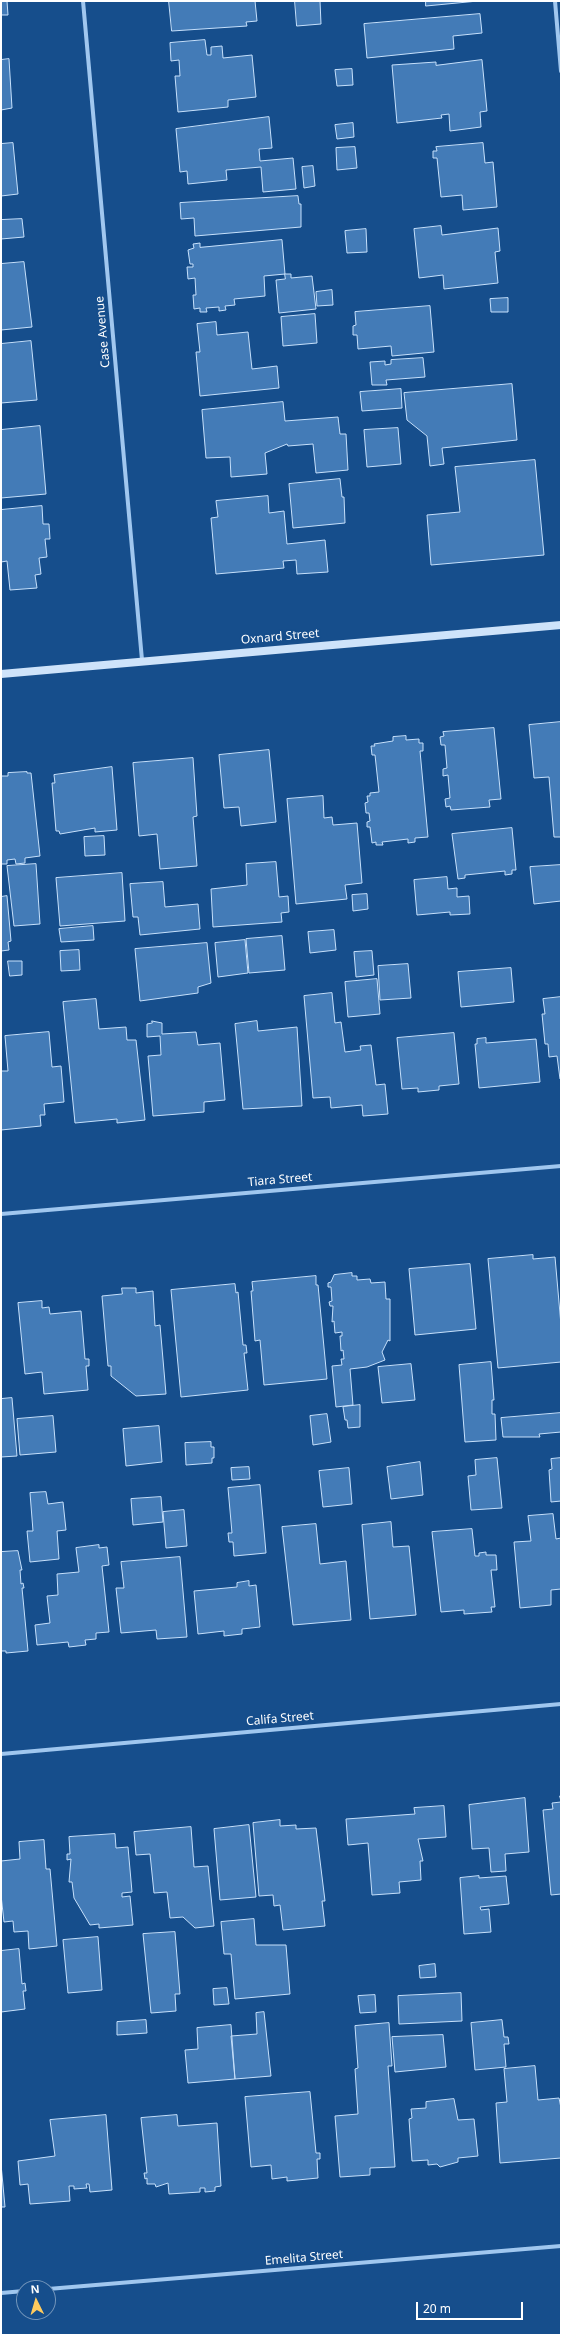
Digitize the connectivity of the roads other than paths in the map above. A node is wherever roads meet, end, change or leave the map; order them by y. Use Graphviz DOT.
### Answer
graph roads {
  1 [pos="83,1"];
  2 [pos="555,1"];
  3 [pos="561,71"];
  4 [pos="561,625"];
  5 [pos="142,660"];
  6 [pos="1,674"];
  7 [pos="561,1166"];
  8 [pos="1,1214"];
  9 [pos="561,1704"];
  10 [pos="1,1754"];
  11 [pos="561,2246"];
  12 [pos="56,2288"];
  13 [pos="16,2292"];
  14 [pos="1,2293"];
  1 -- 5 [label="street, Case Avenue"];
  2 -- 3 [label="street"];
  4 -- 5 [label="main road, Oxnard Street"];
  5 -- 6 [label="main road, Oxnard Street"];
  7 -- 8 [label="street, Tiara Street"];
  9 -- 10 [label="street, Califa Street"];
  11 -- 12 [label="street, Emelita Street"];
  13 -- 14 [label="street"];
}
